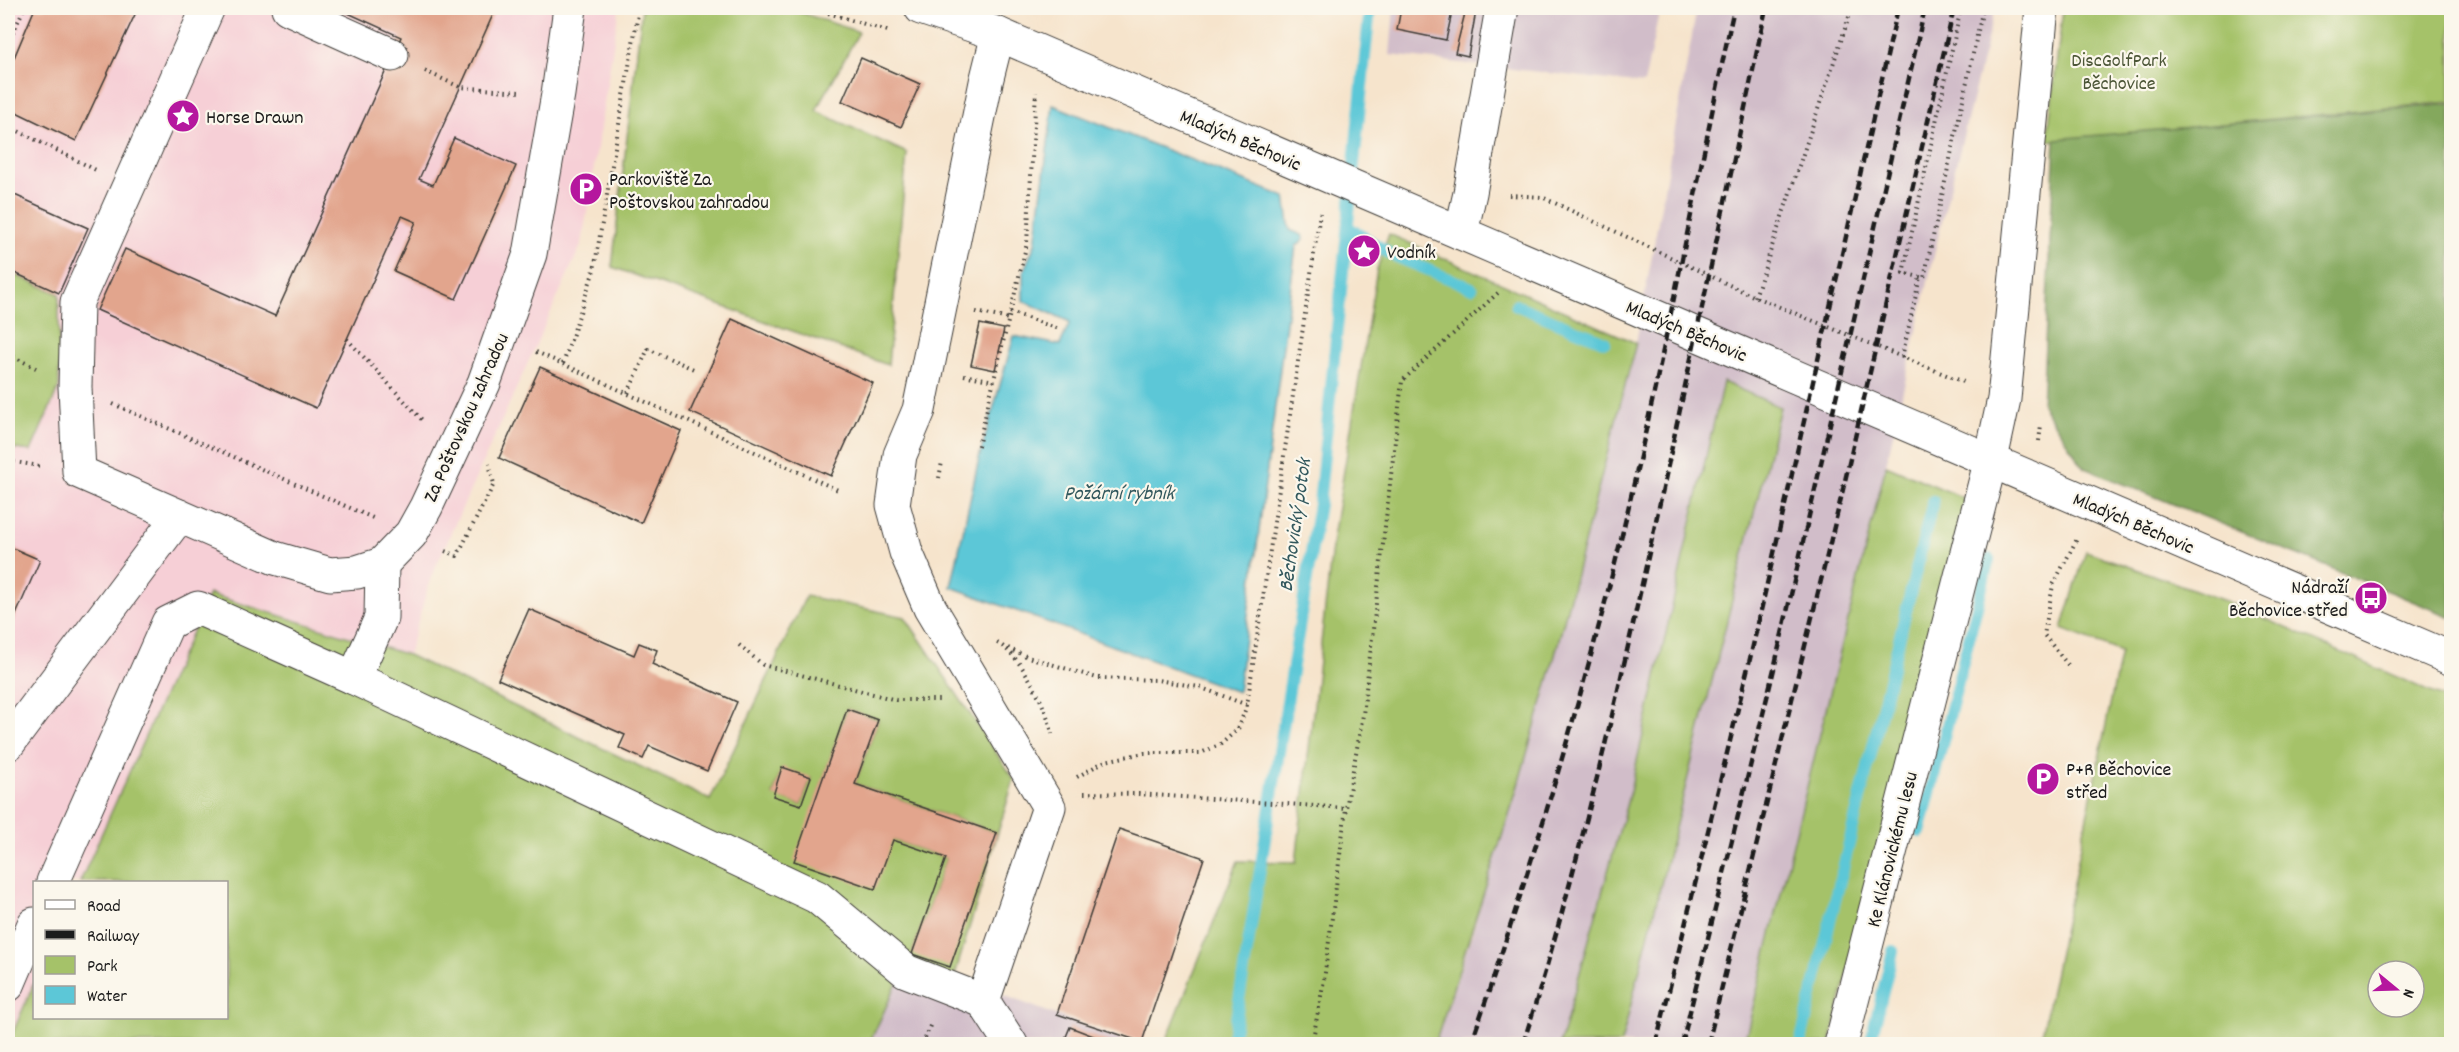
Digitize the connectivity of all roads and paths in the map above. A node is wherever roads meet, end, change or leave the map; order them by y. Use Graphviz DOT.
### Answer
graph roads {
  1 [pos="24,8"];
  2 [pos="208,8"];
  3 [pos="288,8"];
  4 [pos="570,8"];
  5 [pos="639,8"];
  6 [pos="921,8"];
  7 [pos="1502,8"];
  8 [pos="1852,8"];
  9 [pos="1961,8"];
  10 [pos="1983,8"];
  11 [pos="2042,8"];
  12 [pos="8,24"];
  13 [pos="16,24"];
  14 [pos="998,34"];
  15 [pos="8,44"];
  16 [pos="392,55"];
  17 [pos="1036,89"];
  18 [pos="558,94"];
  19 [pos="8,126"];
  20 [pos="128,186"];
  21 [pos="1326,190"];
  22 [pos="1542,197"];
  23 [pos="1461,233"];
  24 [pos="1920,277"];
  25 [pos="1755,297"];
  26 [pos="1483,306"];
  27 [pos="973,312"];
  28 [pos="1010,312"];
  29 [pos="1009,319"];
  30 [pos="1059,329"];
  31 [pos="347,339"];
  32 [pos="531,350"];
  33 [pos="8,354"];
  34 [pos="1902,357"];
  35 [pos="563,364"];
  36 [pos="696,370"];
  37 [pos="960,375"];
  38 [pos="994,381"];
  39 [pos="75,387"];
  40 [pos="628,393"];
  41 [pos="2004,399"];
  42 [pos="427,425"];
  43 [pos="978,446"];
  44 [pos="487,455"];
  45 [pos="943,455"];
  46 [pos="1990,459"];
  47 [pos="936,489"];
  48 [pos="838,490"];
  49 [pos="179,516"];
  50 [pos="411,534"];
  51 [pos="2079,535"];
  52 [pos="382,564"];
  53 [pos="987,638"];
  54 [pos="739,645"];
  55 [pos="1006,647"];
  56 [pos="2451,659"];
  57 [pos="2068,665"];
  58 [pos="354,678"];
  59 [pos="943,700"];
  60 [pos="1247,705"];
  61 [pos="1054,743"];
  62 [pos="8,744"];
  63 [pos="1049,807"];
  64 [pos="1347,808"];
  65 [pos="53,881"];
  66 [pos="33,926"];
  67 [pos="9,979"];
  68 [pos="983,1001"];
  69 [pos="1011,1044"];
  70 [pos="1312,1044"];
  71 [pos="1841,1044"];
  1 -- 13 [label="path"];
  2 -- 20 [label="street"];
  3 -- 16 [label="street"];
  4 -- 18 [label="street, Za Poštovskou zahradou"];
  5 -- 35 [label="path"];
  6 -- 14 [label="street, Mladých Běchovic"];
  7 -- 23 [label="street"];
  8 -- 25 [label="path"];
  9 -- 24 [label="path"];
  10 -- 24 [label="path"];
  11 -- 41 [label="street, Ke Klánovickému lesu"];
  12 -- 13 [label="path"];
  13 -- 15 [label="path"];
  14 -- 21 [label="street, Mladých Běchovic"];
  14 -- 63 [label="street"];
  16 -- 18 [label="path"];
  17 -- 28 [label="path"];
  18 -- 50 [label="street, Za Poštovskou zahradou"];
  19 -- 20 [label="path"];
  20 -- 39 [label="street"];
  21 -- 23 [label="street, Mladých Běchovic"];
  21 -- 60 [label="path"];
  22 -- 25 [label="path"];
  23 -- 46 [label="street, Mladých Běchovic"];
  24 -- 34 [label="path"];
  25 -- 34 [label="path"];
  26 -- 64 [label="path"];
  27 -- 29 [label="path"];
  28 -- 29 [label="path"];
  28 -- 30 [label="path"];
  29 -- 38 [label="path"];
  31 -- 42 [label="path"];
  32 -- 35 [label="path"];
  33 -- 39 [label="path"];
  34 -- 41 [label="path"];
  35 -- 40 [label="path"];
  36 -- 40 [label="path"];
  37 -- 38 [label="path"];
  38 -- 43 [label="path"];
  39 -- 49 [label="street, Za Poštovskou zahradou"];
  39 -- 50 [label="path"];
  40 -- 48 [label="path"];
  41 -- 46 [label="street, Ke Klánovickému lesu"];
  44 -- 50 [label="path"];
  45 -- 47 [label="path"];
  46 -- 56 [label="street, Mladých Běchovic"];
  46 -- 71 [label="street, Ke Klánovickému lesu"];
  49 -- 52 [label="street, Za Poštovskou zahradou"];
  49 -- 62 [label="street"];
  50 -- 52 [label="street, Za Poštovskou zahradou"];
  51 -- 57 [label="path"];
  52 -- 58 [label="street"];
  53 -- 55 [label="path"];
  54 -- 59 [label="path"];
  55 -- 60 [label="path"];
  55 -- 61 [label="path"];
  58 -- 65 [label="street"];
  58 -- 68 [label="street"];
  60 -- 63 [label="path"];
  63 -- 64 [label="path"];
  63 -- 68 [label="street"];
  64 -- 70 [label="path"];
  66 -- 67 [label="street"];
  68 -- 69 [label="street"];
}
